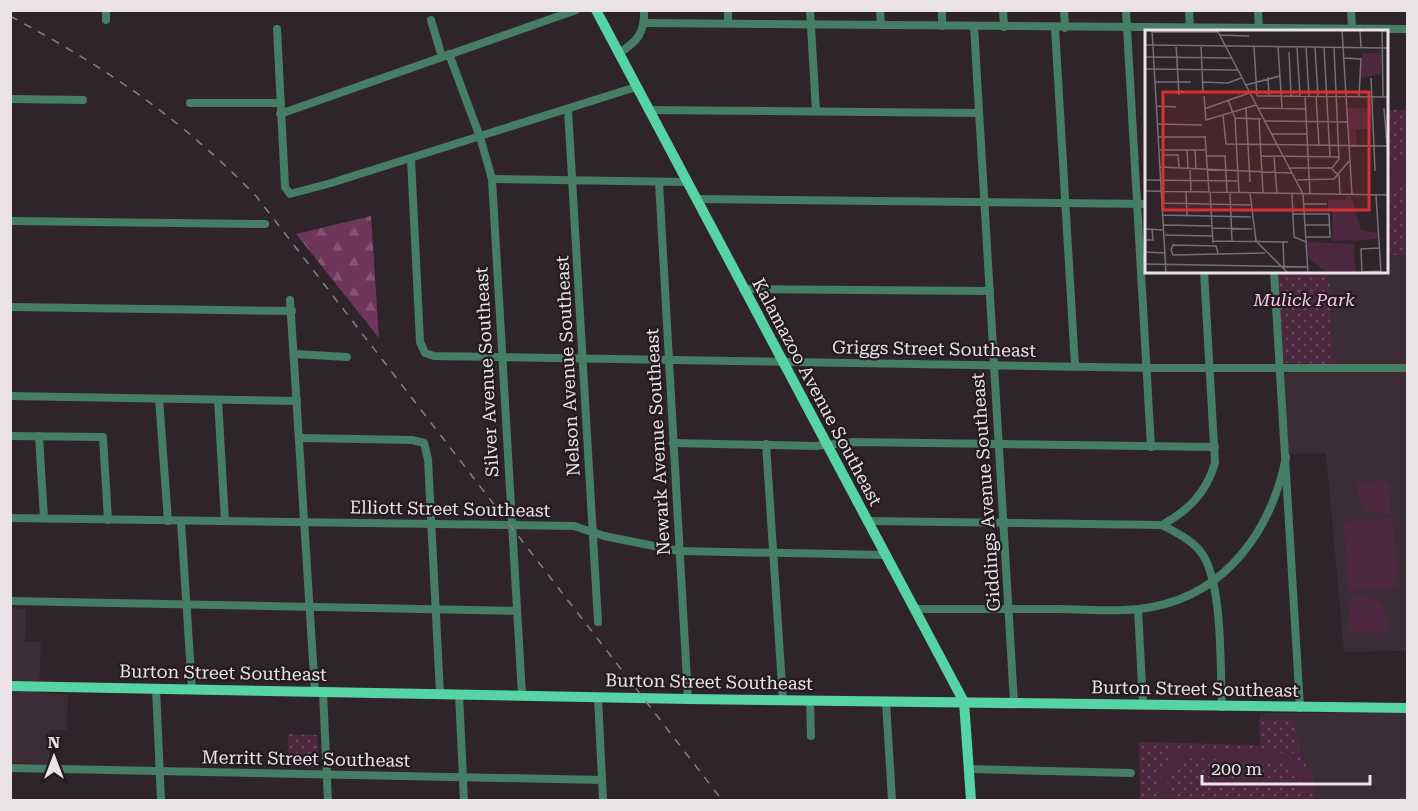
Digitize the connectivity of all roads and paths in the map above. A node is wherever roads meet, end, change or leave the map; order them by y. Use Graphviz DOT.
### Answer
graph roads {
  1 [pos="106,10"];
  2 [pos="576,10"];
  3 [pos="596,10"];
  4 [pos="644,10"];
  5 [pos="728,10"];
  6 [pos="810,10"];
  7 [pos="880,10"];
  8 [pos="942,10"];
  9 [pos="1003,10"];
  10 [pos="1064,10"];
  11 [pos="1126,10"];
  12 [pos="1189,10"];
  13 [pos="1258,10"];
  14 [pos="1351,10"];
  15 [pos="106,20"];
  16 [pos="431,20"];
  17 [pos="728,23"];
  18 [pos="644,24"];
  19 [pos="811,24"];
  20 [pos="881,25"];
  21 [pos="942,26"];
  22 [pos="974,26"];
  23 [pos="1004,27"];
  24 [pos="1055,28"];
  25 [pos="1065,28"];
  26 [pos="277,29"];
  27 [pos="1127,29"];
  28 [pos="1352,29"];
  29 [pos="1407,29"];
  30 [pos="1158,30"];
  31 [pos="1190,30"];
  32 [pos="1259,30"];
  33 [pos="619,53"];
  34 [pos="445,56"];
  35 [pos="636,87"];
  36 [pos="10,99"];
  37 [pos="83,100"];
  38 [pos="190,103"];
  39 [pos="279,104"];
  40 [pos="568,110"];
  41 [pos="649,110"];
  42 [pos="816,111"];
  43 [pos="979,113"];
  44 [pos="280,114"];
  45 [pos="480,137"];
  46 [pos="411,159"];
  47 [pos="492,179"];
  48 [pos="572,180"];
  49 [pos="658,182"];
  50 [pos="687,182"];
  51 [pos="819,191"];
  52 [pos="696,199"];
  53 [pos="819,200"];
  54 [pos="984,202"];
  55 [pos="1065,203"];
  56 [pos="1137,204"];
  57 [pos="1145,204"];
  58 [pos="10,221"];
  59 [pos="265,224"];
  60 [pos="1204,273"];
  61 [pos="1274,273"];
  62 [pos="743,289"];
  63 [pos="990,291"];
  64 [pos="290,300"];
  65 [pos="10,307"];
  66 [pos="292,311"];
  67 [pos="295,354"];
  68 [pos="347,357"];
  69 [pos="502,357"];
  70 [pos="582,359"];
  71 [pos="668,359"];
  72 [pos="783,363"];
  73 [pos="993,364"];
  74 [pos="1075,366"];
  75 [pos="1146,368"];
  76 [pos="1210,368"];
  77 [pos="1280,368"];
  78 [pos="1407,368"];
  79 [pos="10,396"];
  80 [pos="159,399"];
  81 [pos="218,400"];
  82 [pos="297,401"];
  83 [pos="10,436"];
  84 [pos="39,436"];
  85 [pos="301,438"];
  86 [pos="673,443"];
  87 [pos="998,443"];
  88 [pos="766,444"];
  89 [pos="826,444"];
  90 [pos="1151,447"];
  91 [pos="1215,447"];
  92 [pos="1286,457"];
  93 [pos="1270,511"];
  94 [pos="1289,513"];
  95 [pos="10,518"];
  96 [pos="44,518"];
  97 [pos="108,519"];
  98 [pos="168,521"];
  99 [pos="181,521"];
  100 [pos="225,521"];
  101 [pos="867,521"];
  102 [pos="305,522"];
  103 [pos="1003,522"];
  104 [pos="431,525"];
  105 [pos="511,525"];
  106 [pos="1162,525"];
  107 [pos="593,532"];
  108 [pos="680,551"];
  109 [pos="773,552"];
  110 [pos="885,555"];
  111 [pos="1214,582"];
  112 [pos="10,601"];
  113 [pos="187,605"];
  114 [pos="311,608"];
  115 [pos="915,609"];
  116 [pos="1009,609"];
  117 [pos="1138,609"];
  118 [pos="436,610"];
  119 [pos="517,611"];
  120 [pos="598,622"];
  121 [pos="10,686"];
  122 [pos="156,688"];
  123 [pos="192,689"];
  124 [pos="319,692"];
  125 [pos="440,694"];
  126 [pos="459,694"];
  127 [pos="522,695"];
  128 [pos="598,697"];
  129 [pos="688,699"];
  130 [pos="783,700"];
  131 [pos="810,700"];
  132 [pos="886,702"];
  133 [pos="964,702"];
  134 [pos="1014,703"];
  135 [pos="1143,705"];
  136 [pos="1222,707"];
  137 [pos="1300,708"];
  138 [pos="1407,708"];
  139 [pos="811,736"];
  140 [pos="10,768"];
  141 [pos="969,769"];
  142 [pos="160,771"];
  143 [pos="1131,772"];
  144 [pos="326,774"];
  145 [pos="463,777"];
  146 [pos="602,780"];
  147 [pos="161,801"];
  148 [pos="328,801"];
  149 [pos="464,801"];
  150 [pos="603,801"];
  151 [pos="892,801"];
  152 [pos="970,801"];
  1 -- 15 [label="street"];
  2 -- 34 [label="street"];
  3 -- 33 [label="main road, Kalamazoo Avenue Southeast"];
  4 -- 18 [label="street"];
  5 -- 17 [label="street"];
  6 -- 19 [label="street"];
  7 -- 20 [label="street"];
  8 -- 21 [label="street"];
  9 -- 23 [label="street"];
  10 -- 25 [label="street"];
  11 -- 27 [label="street"];
  12 -- 31 [label="street"];
  13 -- 32 [label="street"];
  14 -- 28 [label="street"];
  16 -- 34 [label="street, Silver Avenue Southeast"];
  17 -- 18 [label="street"];
  17 -- 19 [label="street"];
  18 -- 33 [label="street"];
  19 -- 20 [label="street"];
  19 -- 42 [label="street"];
  20 -- 21 [label="street"];
  21 -- 22 [label="street"];
  22 -- 23 [label="street"];
  22 -- 43 [label="street, Giddings Avenue Southeast"];
  23 -- 24 [label="street"];
  24 -- 25 [label="street"];
  24 -- 55 [label="street"];
  25 -- 27 [label="street"];
  26 -- 39 [label="street"];
  27 -- 30 [label="street"];
  27 -- 56 [label="street"];
  28 -- 29 [label="street"];
  28 -- 32 [label="street"];
  33 -- 35 [label="main road, Kalamazoo Avenue Southeast"];
  34 -- 44 [label="street"];
  34 -- 45 [label="street, Silver Avenue Southeast"];
  35 -- 40 [label="street"];
  35 -- 41 [label="main road, Kalamazoo Avenue Southeast"];
  36 -- 37 [label="street"];
  38 -- 39 [label="street"];
  39 -- 44 [label="street"];
  40 -- 45 [label="street"];
  40 -- 48 [label="street, Nelson Avenue Southeast"];
  41 -- 42 [label="street"];
  41 -- 50 [label="main road, Kalamazoo Avenue Southeast"];
  42 -- 43 [label="street"];
  43 -- 54 [label="street, Giddings Avenue Southeast"];
  44 -- 46 [label="street"];
  45 -- 46 [label="street"];
  45 -- 47 [label="street, Silver Avenue Southeast"];
  46 -- 69 [label="street, Griggs Street Southeast"];
  47 -- 48 [label="street"];
  47 -- 69 [label="street, Silver Avenue Southeast"];
  48 -- 49 [label="street"];
  48 -- 70 [label="street, Nelson Avenue Southeast"];
  49 -- 50 [label="street"];
  49 -- 71 [label="street, Newark Avenue Southeast"];
  50 -- 52 [label="main road, Kalamazoo Avenue Southeast"];
  51 -- 53 [label="street"];
  52 -- 53 [label="street"];
  52 -- 62 [label="main road, Kalamazoo Avenue Southeast"];
  53 -- 54 [label="street"];
  54 -- 55 [label="street"];
  54 -- 63 [label="street, Giddings Avenue Southeast"];
  55 -- 56 [label="street"];
  55 -- 74 [label="street"];
  56 -- 57 [label="street"];
  56 -- 75 [label="street"];
  58 -- 59 [label="street"];
  60 -- 76 [label="street"];
  61 -- 77 [label="street"];
  62 -- 63 [label="street"];
  62 -- 72 [label="main road, Kalamazoo Avenue Southeast"];
  63 -- 73 [label="street, Giddings Avenue Southeast"];
  64 -- 66 [label="street"];
  65 -- 66 [label="street"];
  66 -- 67 [label="street"];
  67 -- 68 [label="street"];
  67 -- 82 [label="street"];
  69 -- 70 [label="street, Griggs Street Southeast"];
  69 -- 105 [label="street, Silver Avenue Southeast"];
  70 -- 71 [label="street, Griggs Street Southeast"];
  70 -- 107 [label="street, Nelson Avenue Southeast"];
  71 -- 72 [label="street, Griggs Street Southeast"];
  71 -- 86 [label="street, Newark Avenue Southeast"];
  72 -- 73 [label="street, Griggs Street Southeast"];
  72 -- 89 [label="main road, Kalamazoo Avenue Southeast"];
  73 -- 74 [label="street, Griggs Street Southeast"];
  73 -- 87 [label="street, Giddings Avenue Southeast"];
  74 -- 75 [label="street, Griggs Street Southeast"];
  75 -- 76 [label="street, Griggs Street Southeast"];
  75 -- 90 [label="street"];
  76 -- 77 [label="street, Griggs Street Southeast"];
  76 -- 91 [label="street"];
  77 -- 78 [label="street, Griggs Street Southeast"];
  77 -- 92 [label="street"];
  79 -- 80 [label="street"];
  80 -- 81 [label="street"];
  80 -- 98 [label="street"];
  81 -- 82 [label="street"];
  81 -- 100 [label="street"];
  82 -- 85 [label="street"];
  83 -- 84 [label="street"];
  84 -- 96 [label="street"];
  84 -- 97 [label="street"];
  85 -- 102 [label="street"];
  85 -- 104 [label="street"];
  86 -- 88 [label="street"];
  86 -- 108 [label="street, Newark Avenue Southeast"];
  87 -- 89 [label="street"];
  87 -- 90 [label="street"];
  87 -- 103 [label="street, Giddings Avenue Southeast"];
  88 -- 89 [label="street"];
  88 -- 109 [label="street"];
  89 -- 101 [label="main road, Kalamazoo Avenue Southeast"];
  90 -- 91 [label="street"];
  91 -- 106 [label="street"];
  92 -- 93 [label="street"];
  92 -- 94 [label="street"];
  93 -- 94 [label="street"];
  93 -- 111 [label="street"];
  94 -- 137 [label="street"];
  95 -- 96 [label="street, Elliott Street Southeast"];
  96 -- 97 [label="street, Elliott Street Southeast"];
  97 -- 98 [label="street, Elliott Street Southeast"];
  98 -- 99 [label="street, Elliott Street Southeast"];
  99 -- 100 [label="street, Elliott Street Southeast"];
  99 -- 113 [label="street"];
  100 -- 102 [label="street, Elliott Street Southeast"];
  101 -- 103 [label="street"];
  101 -- 110 [label="main road, Kalamazoo Avenue Southeast"];
  102 -- 104 [label="street, Elliott Street Southeast"];
  102 -- 114 [label="street"];
  103 -- 106 [label="street"];
  103 -- 116 [label="street, Giddings Avenue Southeast"];
  104 -- 105 [label="street, Elliott Street Southeast"];
  104 -- 118 [label="street"];
  105 -- 107 [label="street, Elliott Street Southeast"];
  105 -- 119 [label="street, Silver Avenue Southeast"];
  106 -- 111 [label="street"];
  107 -- 108 [label="street, Elliott Street Southeast"];
  107 -- 120 [label="street, Nelson Avenue Southeast"];
  108 -- 109 [label="street, Elliott Street Southeast"];
  108 -- 129 [label="street, Newark Avenue Southeast"];
  109 -- 110 [label="street, Elliott Street Southeast"];
  109 -- 130 [label="street"];
  110 -- 115 [label="main road, Kalamazoo Avenue Southeast"];
  111 -- 117 [label="street"];
  111 -- 136 [label="street"];
  112 -- 113 [label="street"];
  113 -- 114 [label="street"];
  113 -- 123 [label="street"];
  114 -- 118 [label="street"];
  114 -- 124 [label="street"];
  115 -- 116 [label="street"];
  115 -- 133 [label="main road, Kalamazoo Avenue Southeast"];
  116 -- 117 [label="street"];
  116 -- 134 [label="street, Giddings Avenue Southeast"];
  117 -- 135 [label="street"];
  118 -- 119 [label="street"];
  118 -- 125 [label="street"];
  119 -- 127 [label="street, Silver Avenue Southeast"];
  121 -- 122 [label="main road, Burton Street Southeast"];
  122 -- 123 [label="main road, Burton Street Southeast"];
  122 -- 142 [label="street"];
  123 -- 124 [label="main road, Burton Street Southeast"];
  124 -- 125 [label="main road, Burton Street Southeast"];
  124 -- 144 [label="street"];
  125 -- 126 [label="main road, Burton Street Southeast"];
  126 -- 127 [label="main road, Burton Street Southeast"];
  126 -- 145 [label="street"];
  127 -- 128 [label="main road, Burton Street Southeast"];
  128 -- 129 [label="main road, Burton Street Southeast"];
  128 -- 146 [label="street"];
  129 -- 130 [label="main road, Burton Street Southeast"];
  130 -- 131 [label="main road, Burton Street Southeast"];
  131 -- 132 [label="main road, Burton Street Southeast"];
  131 -- 139 [label="street"];
  132 -- 133 [label="main road, Burton Street Southeast"];
  132 -- 151 [label="street"];
  133 -- 134 [label="main road, Burton Street Southeast"];
  133 -- 141 [label="main road, Kalamazoo Avenue Southeast"];
  134 -- 135 [label="main road, Burton Street Southeast"];
  135 -- 136 [label="main road, Burton Street Southeast"];
  136 -- 137 [label="main road, Burton Street Southeast"];
  137 -- 138 [label="main road, Burton Street Southeast"];
  140 -- 142 [label="street, Merritt Street Southeast"];
  141 -- 143 [label="street"];
  141 -- 152 [label="main road, Kalamazoo Avenue Southeast"];
  142 -- 144 [label="street, Merritt Street Southeast"];
  142 -- 147 [label="street"];
  144 -- 145 [label="street, Merritt Street Southeast"];
  144 -- 148 [label="street"];
  145 -- 146 [label="street, Merritt Street Southeast"];
  145 -- 149 [label="street"];
  146 -- 150 [label="street"];
}
